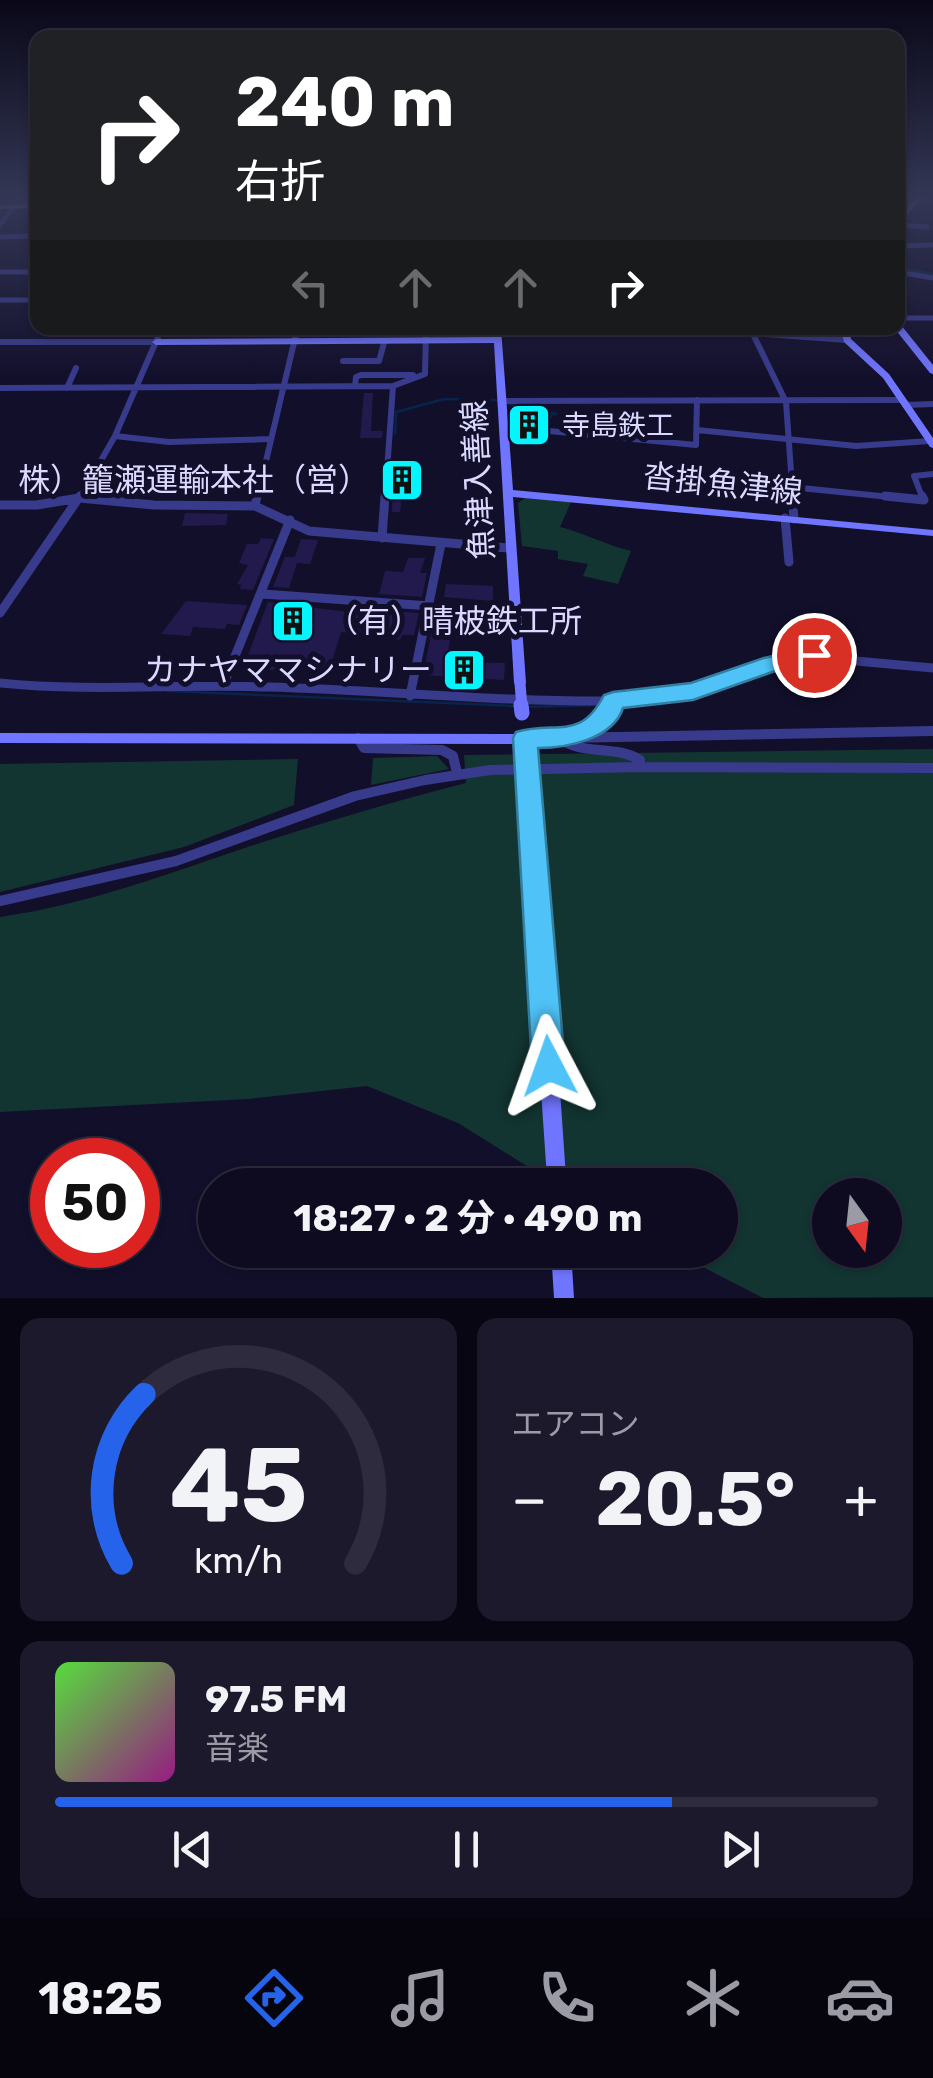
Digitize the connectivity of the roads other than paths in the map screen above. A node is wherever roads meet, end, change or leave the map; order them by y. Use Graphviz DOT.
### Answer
graph roads {
  1 [pos="905,271"];
  2 [pos="0,272"];
  3 [pos="30,272"];
  4 [pos="933,276"];
  5 [pos="0,300"];
  6 [pos="30,300"];
  7 [pos="905,318"];
  8 [pos="933,318"];
  9 [pos="159,335"];
  10 [pos="294,335"];
  11 [pos="426,335"];
  12 [pos="489,335"];
  13 [pos="498,335"];
  14 [pos="753,335"];
  15 [pos="799,335"];
  16 [pos="846,335"];
  17 [pos="904,335"];
  18 [pos="847,340"];
  19 [pos="0,342"];
  20 [pos="156,342"];
  21 [pos="426,342"];
  22 [pos="292,343"];
  23 [pos="384,343"];
  24 [pos="356,344"];
  25 [pos="343,361"];
  26 [pos="354,361"];
  27 [pos="76,368"];
  28 [pos="933,371"];
  29 [pos="420,376"];
  30 [pos="283,386"];
  31 [pos="355,386"];
  32 [pos="393,386"];
  33 [pos="135,387"];
  34 [pos="0,388"];
  35 [pos="66,388"];
  36 [pos="697,400"];
  37 [pos="502,401"];
  38 [pos="786,402"];
  39 [pos="903,402"];
  40 [pos="933,404"];
  41 [pos="697,430"];
  42 [pos="550,431"];
  43 [pos="115,436"];
  44 [pos="271,439"];
  45 [pos="787,439"];
  46 [pos="931,443"];
  47 [pos="933,474"];
  48 [pos="711,479"];
  49 [pos="792,487"];
  50 [pos="506,494"];
  51 [pos="79,498"];
  52 [pos="0,505"];
  53 [pos="255,506"];
  54 [pos="790,519"];
  55 [pos="290,520"];
  56 [pos="933,533"];
  57 [pos="382,538"];
  58 [pos="441,544"];
  59 [pos="508,548"];
  60 [pos="789,562"];
  61 [pos="263,594"];
  62 [pos="430,606"];
  63 [pos="0,613"];
  64 [pos="933,668"];
  65 [pos="0,683"];
  66 [pos="223,686"];
  67 [pos="410,696"];
  68 [pos="613,701"];
  69 [pos="933,731"];
  70 [pos="0,738"];
  71 [pos="358,738"];
  72 [pos="561,738"];
  73 [pos="526,744"];
  74 [pos="639,767"];
  75 [pos="933,768"];
  76 [pos="457,774"];
  77 [pos="0,901"];
  78 [pos="556,1168"];
  79 [pos="562,1268"];
  80 [pos="564,1298"];
  1 -- 4 [label="street"];
  2 -- 3 [label="street"];
  5 -- 6 [label="street"];
  7 -- 8 [label="street"];
  9 -- 20 [label="street"];
  10 -- 22 [label="street"];
  11 -- 21 [label="street"];
  12 -- 21 [label="main road"];
  13 -- 37 [label="main road, 魚津入善線"];
  14 -- 38 [label="street"];
  15 -- 18 [label="street"];
  16 -- 18 [label="main road"];
  17 -- 28 [label="main road"];
  18 -- 39 [label="main road"];
  19 -- 20 [label="street"];
  20 -- 22 [label="main road"];
  20 -- 33 [label="street"];
  21 -- 23 [label="main road"];
  21 -- 29 [label="street"];
  22 -- 24 [label="main road"];
  22 -- 30 [label="street"];
  23 -- 24 [label="main road"];
  23 -- 26 [label="street"];
  24 -- 26 [label="street"];
  25 -- 26 [label="street"];
  27 -- 35 [label="street"];
  29 -- 31 [label="street"];
  29 -- 32 [label="street"];
  30 -- 31 [label="street"];
  30 -- 33 [label="street"];
  30 -- 44 [label="street"];
  31 -- 32 [label="street"];
  32 -- 57 [label="street"];
  33 -- 35 [label="street"];
  33 -- 43 [label="street"];
  34 -- 35 [label="street"];
  36 -- 37 [label="street"];
  36 -- 38 [label="street"];
  36 -- 41 [label="street"];
  37 -- 50 [label="main road, 魚津入善線"];
  38 -- 39 [label="street"];
  38 -- 45 [label="street"];
  39 -- 40 [label="street"];
  39 -- 46 [label="main road"];
  41 -- 42 [label="street"];
  41 -- 45 [label="street"];
  43 -- 44 [label="street"];
  43 -- 51 [label="street"];
  44 -- 53 [label="street"];
  45 -- 46 [label="street"];
  45 -- 49 [label="street"];
  47 -- 49 [label="street"];
  48 -- 49 [label="street"];
  49 -- 54 [label="street"];
  50 -- 54 [label="main road, 沓掛魚津線"];
  50 -- 59 [label="main road, 魚津入善線"];
  51 -- 52 [label="street"];
  51 -- 53 [label="street"];
  51 -- 63 [label="street"];
  53 -- 55 [label="street"];
  54 -- 56 [label="main road, 沓掛魚津線"];
  54 -- 60 [label="street"];
  55 -- 57 [label="street"];
  55 -- 61 [label="street"];
  57 -- 58 [label="street"];
  58 -- 59 [label="street"];
  58 -- 62 [label="street"];
  59 -- 73 [label="main road, 魚津入善線, bridge"];
  61 -- 62 [label="street"];
  61 -- 66 [label="street"];
  62 -- 67 [label="street"];
  64 -- 68 [label="street"];
  65 -- 66 [label="street"];
  66 -- 67 [label="street"];
  67 -- 68 [label="street"];
  68 -- 72 [label="street"];
  69 -- 72 [label="street"];
  70 -- 71 [label="main road"];
  71 -- 73 [label="main road"];
  71 -- 76 [label="street"];
  72 -- 73 [label="main road"];
  72 -- 74 [label="street"];
  73 -- 78 [label="main road, 魚津入善線, bridge"];
  74 -- 75 [label="street"];
  74 -- 76 [label="street"];
  76 -- 77 [label="street"];
  79 -- 80 [label="main road"];
}
